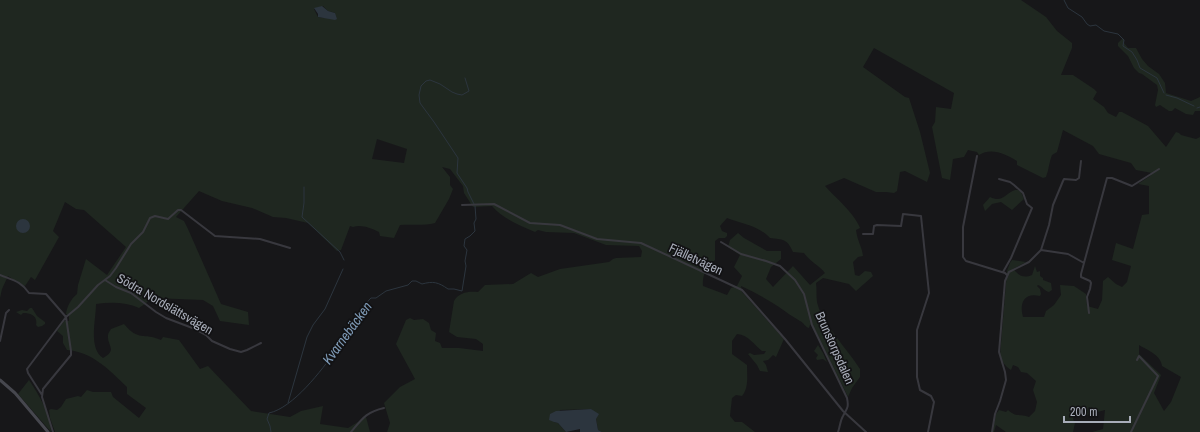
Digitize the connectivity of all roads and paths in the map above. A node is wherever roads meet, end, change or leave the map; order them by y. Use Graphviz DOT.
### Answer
graph roads {
  1 [pos="977,156"];
  2 [pos="1081,161"];
  3 [pos="1159,169"];
  4 [pos="999,180"];
  5 [pos="462,205"];
  6 [pos="862,234"];
  7 [pos="721,242"];
  8 [pos="290,248"];
  9 [pos="1041,250"];
  10 [pos="1084,263"];
  11 [pos="1003,272"];
  12 [pos="1007,274"];
  13 [pos="0,275"];
  14 [pos="105,280"];
  15 [pos="9,310"];
  16 [pos="1089,313"];
  17 [pos="66,317"];
  18 [pos="0,341"];
  19 [pos="261,343"];
  20 [pos="1137,360"];
  21 [pos="0,380"];
  22 [pos="42,395"];
  23 [pos="384,408"];
  24 [pos="845,413"];
  25 [pos="48,432"];
  26 [pos="53,432"];
  27 [pos="351,432"];
  28 [pos="838,432"];
  29 [pos="866,432"];
  30 [pos="928,432"];
  31 [pos="992,432"];
  32 [pos="1131,432"];
  1 -- 11 [label="street"];
  2 -- 9 [label="street"];
  3 -- 10 [label="street"];
  4 -- 11 [label="street"];
  5 -- 24 [label="street, Fjälletvägen"];
  6 -- 30 [label="street"];
  7 -- 24 [label="street, Brunstorpsdalen"];
  8 -- 14 [label="street"];
  9 -- 10 [label="street"];
  9 -- 12 [label="street"];
  10 -- 16 [label="street"];
  11 -- 12 [label="street"];
  12 -- 31 [label="street"];
  13 -- 17 [label="street"];
  14 -- 17 [label="street"];
  14 -- 19 [label="street, Södra Nordslättsvägen"];
  15 -- 18 [label="street"];
  17 -- 22 [label="street"];
  17 -- 22 [label="street"];
  20 -- 32 [label="street"];
  21 -- 25 [label="main road"];
  22 -- 26 [label="street"];
  23 -- 27 [label="street"];
  24 -- 28 [label="street, Brunstorpsdalen"];
  24 -- 29 [label="street, Fjälletvägen"];
}
